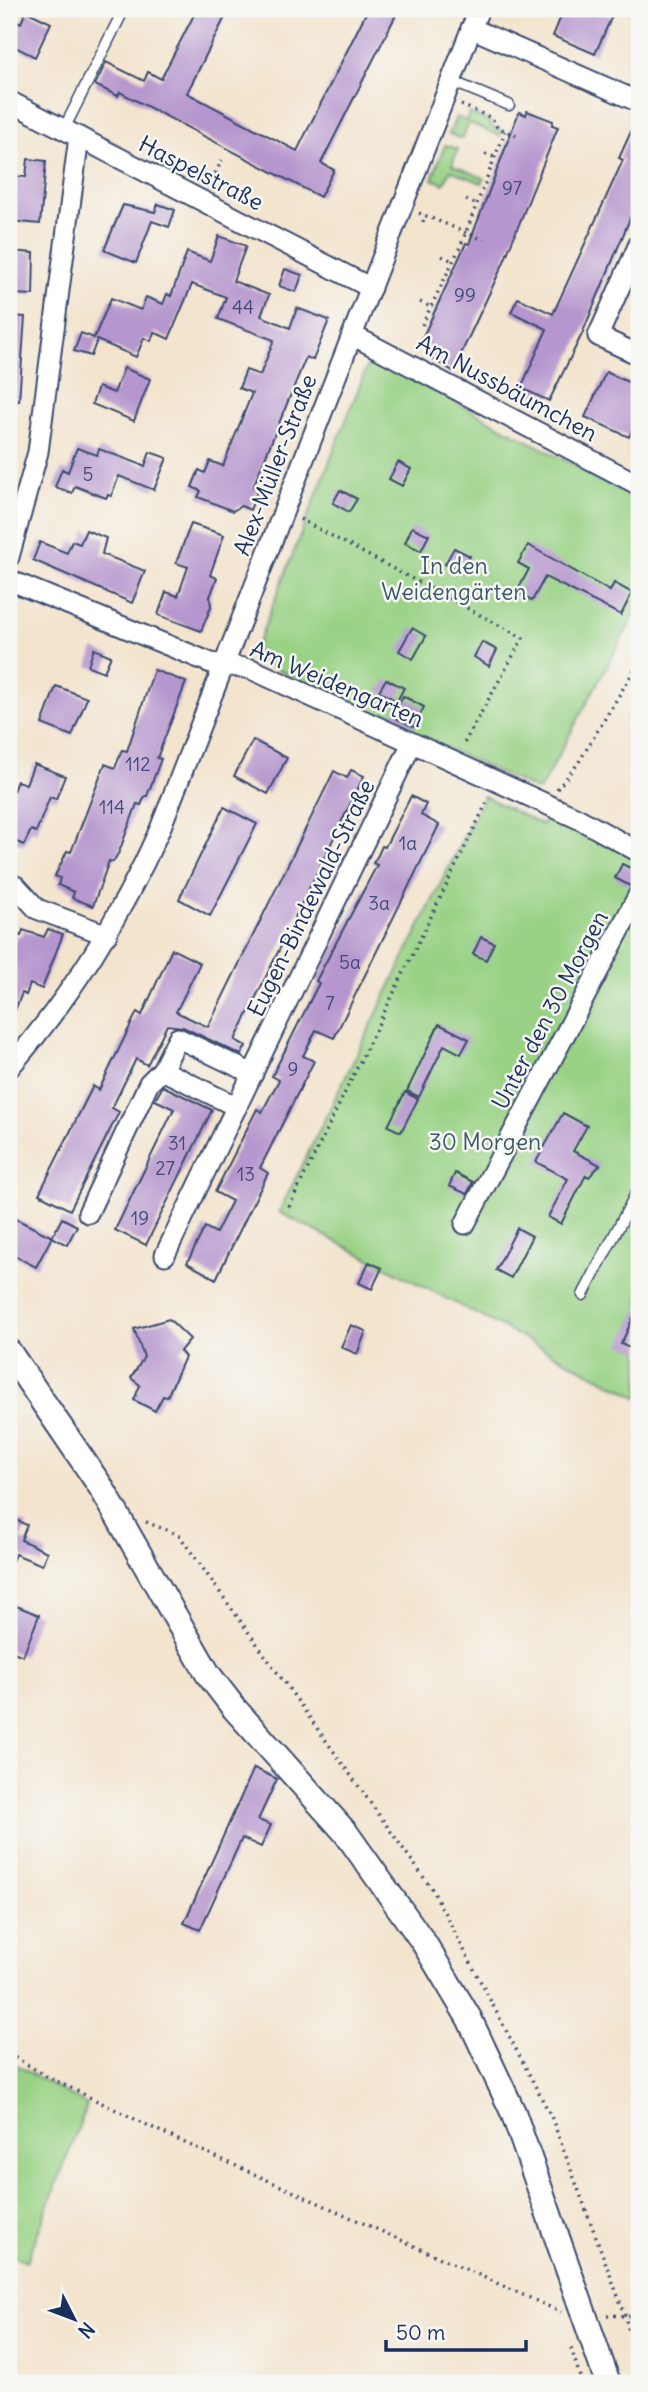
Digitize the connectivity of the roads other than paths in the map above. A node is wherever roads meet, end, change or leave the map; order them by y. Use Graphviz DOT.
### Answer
graph roads {
  1 [pos="124,9"];
  2 [pos="479,9"];
  3 [pos="471,28"];
  4 [pos="451,80"];
  5 [pos="9,101"];
  6 [pos="639,102"];
  7 [pos="509,105"];
  8 [pos="71,133"];
  9 [pos="639,244"];
  10 [pos="371,288"];
  11 [pos="352,335"];
  12 [pos="639,355"];
  13 [pos="639,485"];
  14 [pos="9,557"];
  15 [pos="9,580"];
  16 [pos="224,663"];
  17 [pos="412,743"];
  18 [pos="639,852"];
  19 [pos="9,883"];
  20 [pos="639,894"];
  21 [pos="107,935"];
  22 [pos="9,1068"];
  23 [pos="162,1070"];
  24 [pos="253,1074"];
  25 [pos="237,1107"];
  26 [pos="639,1188"];
  27 [pos="88,1213"];
  28 [pos="465,1224"];
  29 [pos="165,1255"];
  30 [pos="583,1295"];
  31 [pos="9,1352"];
  32 [pos="608,2383"];
  1 -- 8 [label="lane"];
  2 -- 3 [label="street, Alex-Müller-Straße"];
  3 -- 4 [label="street, Alex-Müller-Straße"];
  3 -- 6 [label="street"];
  4 -- 7 [label="lane"];
  4 -- 10 [label="street, Alex-Müller-Straße"];
  5 -- 8 [label="street, Haspelstraße"];
  8 -- 10 [label="street, Haspelstraße"];
  8 -- 14 [label="street"];
  9 -- 12 [label="street"];
  10 -- 11 [label="street, Alex-Müller-Straße"];
  11 -- 13 [label="street, Am Nussbäumchen"];
  11 -- 16 [label="street, Alex-Müller-Straße"];
  15 -- 16 [label="street, Am Weidengarten"];
  16 -- 17 [label="street, Am Weidengarten"];
  16 -- 21 [label="street, Alex-Müller-Straße"];
  17 -- 18 [label="street, Am Weidengarten"];
  17 -- 24 [label="street, Eugen-Bindewald-Straße"];
  19 -- 21 [label="street"];
  20 -- 28 [label="street, Unter den 30 Morgen"];
  21 -- 22 [label="street, Alex-Müller-Straße"];
  23 -- 24 [label="street"];
  23 -- 25 [label="street"];
  23 -- 27 [label="street"];
  24 -- 25 [label="street, Eugen-Bindewald-Straße"];
  25 -- 29 [label="street, Eugen-Bindewald-Straße"];
  26 -- 30 [label="lane"];
  31 -- 32 [label="street"];
}
